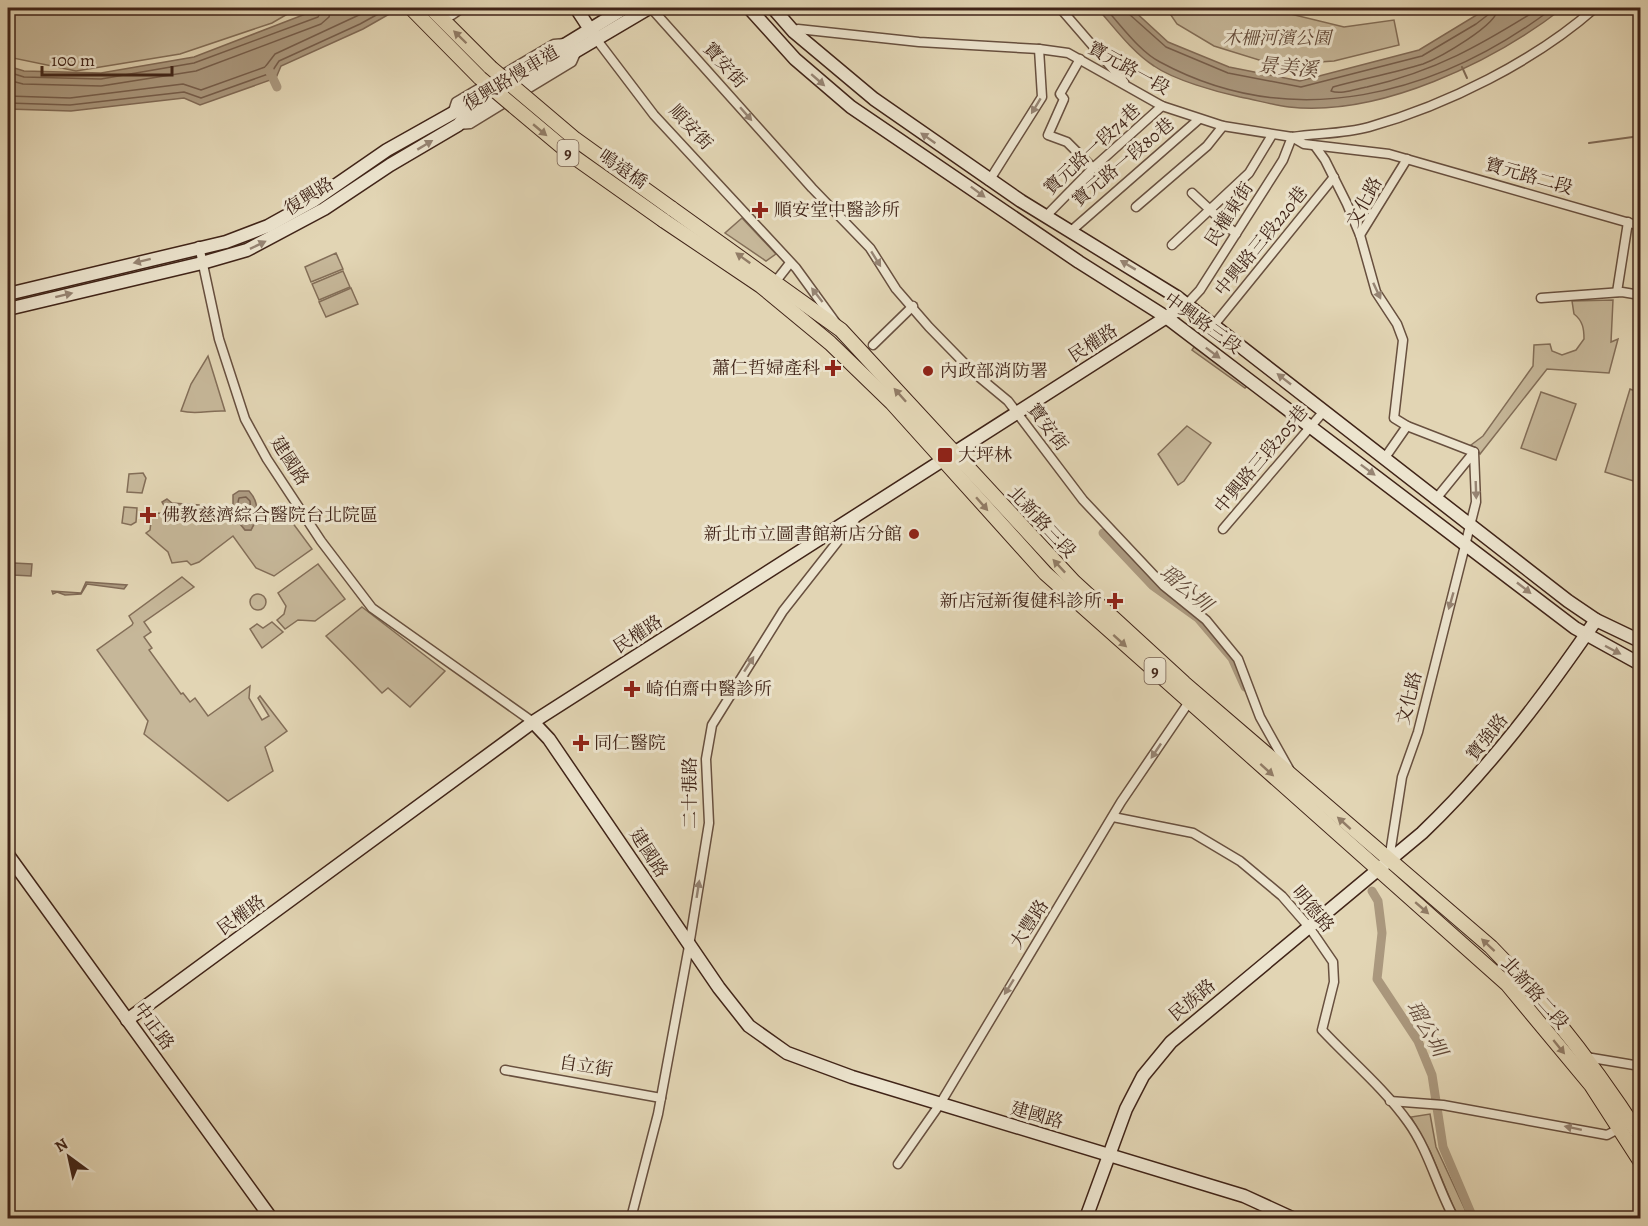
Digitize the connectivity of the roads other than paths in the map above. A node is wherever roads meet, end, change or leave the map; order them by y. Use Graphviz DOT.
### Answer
graph roads {
  1 [pos="411,8"];
  2 [pos="431,8"];
  3 [pos="462,8"];
  4 [pos="576,8"];
  5 [pos="625,8"];
  6 [pos="650,8"];
  7 [pos="749,8"];
  8 [pos="772,8"];
  9 [pos="1060,8"];
  10 [pos="1594,8"];
  11 [pos="452,15"];
  12 [pos="589,28"];
  13 [pos="794,32"];
  14 [pos="597,40"];
  15 [pos="1039,49"];
  16 [pos="1080,59"];
  17 [pos="801,65"];
  18 [pos="861,89"];
  19 [pos="1130,89"];
  20 [pos="1162,106"];
  21 [pos="1198,120"];
  22 [pos="1223,126"];
  23 [pos="1272,135"];
  24 [pos="1292,137"];
  25 [pos="1315,146"];
  26 [pos="1407,159"];
  27 [pos="1093,168"];
  28 [pos="1334,177"];
  29 [pos="989,181"];
  30 [pos="1192,193"];
  31 [pos="1136,207"];
  32 [pos="671,208"];
  33 [pos="1210,210"];
  34 [pos="1046,216"];
  35 [pos="663,220"];
  36 [pos="1628,222"];
  37 [pos="1641,226"];
  38 [pos="1071,231"];
  39 [pos="1236,234"];
  40 [pos="1360,235"];
  41 [pos="1173,245"];
  42 [pos="199,246"];
  43 [pos="202,263"];
  44 [pos="790,263"];
  45 [pos="776,281"];
  46 [pos="1617,292"];
  47 [pos="8,294"];
  48 [pos="1641,296"];
  49 [pos="1541,298"];
  50 [pos="783,303"];
  51 [pos="1187,304"];
  52 [pos="913,306"];
  53 [pos="8,309"];
  54 [pos="1166,318"];
  55 [pos="1214,325"];
  56 [pos="841,330"];
  57 [pos="873,345"];
  58 [pos="1324,411"];
  59 [pos="1017,413"];
  60 [pos="1311,426"];
  61 [pos="1407,426"];
  62 [pos="1474,452"];
  63 [pos="949,457"];
  64 [pos="1384,459"];
  65 [pos="1435,500"];
  66 [pos="857,515"];
  67 [pos="1471,526"];
  68 [pos="1223,529"];
  69 [pos="1467,545"];
  70 [pos="1596,620"];
  71 [pos="1586,635"];
  72 [pos="1641,641"];
  73 [pos="1641,664"];
  74 [pos="1189,702"];
  75 [pos="533,722"];
  76 [pos="1294,778"];
  77 [pos="1113,817"];
  78 [pos="8,855"];
  79 [pos="1384,865"];
  80 [pos="1309,927"];
  81 [pos="689,946"];
  82 [pos="127,1020"];
  83 [pos="1586,1057"];
  84 [pos="1641,1066"];
  85 [pos="505,1070"];
  86 [pos="661,1098"];
  87 [pos="1390,1101"];
  88 [pos="940,1104"];
  89 [pos="1625,1124"];
  90 [pos="1641,1136"];
  91 [pos="1110,1154"];
  92 [pos="1641,1161"];
  93 [pos="898,1164"];
  94 [pos="271,1218"];
  95 [pos="630,1218"];
  96 [pos="1086,1218"];
  97 [pos="1292,1218"];
  98 [pos="1454,1218"];
  1 -- 35 [label="main road, 鳴遠橋 / 9, one-way, bridge"];
  32 -- 2 [label="main road, 鳴遠橋 / 9, one-way, bridge"];
  3 -- 11 [label="street"];
  4 -- 12 [label="street, 順安街"];
  5 -- 12 [label="street, 復興路"];
  6 -- 14 [label="street, 復興路"];
  6 -- 52 [label="street, 寶安街, one-way"];
  7 -- 17 [label="street, 中興路三段"];
  8 -- 13 [label="street, 中興路三段"];
  9 -- 19 [label="street"];
  10 -- 24 [label="street"];
  12 -- 14 [label="street, 順安街"];
  12 -- 42 [label="street, 復興路"];
  13 -- 15 [label="street, 寶元路一段"];
  13 -- 18 [label="street, 中興路三段"];
  43 -- 14 [label="street, 復興路, one-way"];
  14 -- 44 [label="street, 順安街"];
  15 -- 16 [label="street, 寶元路一段"];
  15 -- 29 [label="street, one-way"];
  16 -- 19 [label="street, 寶元路一段"];
  16 -- 27 [label="street"];
  17 -- 18 [label="street"];
  17 -- 54 [label="street, 中興路三段, one-way"];
  29 -- 18 [label="street, 中興路三段, one-way"];
  19 -- 20 [label="street, 寶元路一段"];
  20 -- 21 [label="street, 寶元路一段"];
  20 -- 27 [label="street, 寶元路一段74巷"];
  21 -- 22 [label="street, 寶元路一段"];
  21 -- 38 [label="street, 寶元路一段80巷"];
  22 -- 23 [label="street, 寶元路一段"];
  22 -- 31 [label="street"];
  23 -- 24 [label="street, 寶元路一段"];
  23 -- 33 [label="street"];
  24 -- 25 [label="street, 寶元路一段"];
  24 -- 39 [label="street, 民權東街"];
  25 -- 26 [label="street, 寶元路一段"];
  25 -- 28 [label="street"];
  26 -- 36 [label="street, 寶元路二段"];
  26 -- 40 [label="street, 文化路"];
  27 -- 34 [label="street, 寶元路一段74巷"];
  28 -- 40 [label="street"];
  28 -- 55 [label="street, 中興路三段220巷"];
  29 -- 34 [label="street, 中興路三段"];
  30 -- 33 [label="street"];
  45 -- 32 [label="main road, 北新路三段 / 9, one-way"];
  33 -- 39 [label="street"];
  33 -- 41 [label="street"];
  34 -- 38 [label="street, 中興路三段"];
  35 -- 50 [label="main road, 北新路三段 / 9"];
  36 -- 37 [label="street, 寶元路二段"];
  36 -- 46 [label="street"];
  51 -- 38 [label="street, 中興路三段, one-way"];
  39 -- 51 [label="street, 民權東街"];
  40 -- 61 [label="street, 文化路, one-way"];
  42 -- 43 [label="street, 建國路"];
  42 -- 47 [label="street, 復興路, one-way"];
  53 -- 43 [label="street, 復興路, one-way"];
  43 -- 75 [label="street, 建國路"];
  44 -- 45 [label="street"];
  56 -- 44 [label="street, 順安街, one-way"];
  45 -- 50 [label="street"];
  45 -- 56 [label="main road, 北新路三段 / 9"];
  46 -- 48 [label="street"];
  46 -- 49 [label="street"];
  50 -- 63 [label="main road, 北新路三段 / 9"];
  51 -- 54 [label="street, 民權路"];
  51 -- 55 [label="street, 中興路三段"];
  52 -- 57 [label="street"];
  52 -- 59 [label="street, 寶安街"];
  54 -- 59 [label="street, 民權路"];
  54 -- 60 [label="street, 中興路三段, one-way"];
  58 -- 55 [label="street, 中興路三段, one-way"];
  63 -- 56 [label="main road, 北新路三段 / 9, one-way"];
  58 -- 60 [label="street, 中興路三段205巷"];
  58 -- 64 [label="street, 中興路三段"];
  59 -- 63 [label="street, 民權路"];
  59 -- 76 [label="street, 寶安街"];
  60 -- 68 [label="street, 中興路三段205巷"];
  60 -- 69 [label="street, 中興路三段, one-way"];
  61 -- 62 [label="street"];
  61 -- 64 [label="street"];
  62 -- 65 [label="street"];
  62 -- 67 [label="street, 文化路, one-way"];
  63 -- 66 [label="street, 民權路"];
  63 -- 74 [label="main road, 北新路三段 / 9, one-way"];
  76 -- 63 [label="main road, 北新路三段 / 9, one-way"];
  64 -- 65 [label="street, 中興路三段"];
  65 -- 67 [label="street, 中興路三段"];
  66 -- 75 [label="street, 民權路"];
  81 -- 66 [label="street, 二十張路, one-way"];
  67 -- 69 [label="street, 文化路"];
  67 -- 70 [label="street, 中興路三段"];
  69 -- 71 [label="street, 中興路三段, one-way"];
  69 -- 79 [label="street, 文化路, one-way"];
  70 -- 71 [label="street, 寶強路"];
  70 -- 72 [label="street, 中興路三段"];
  71 -- 73 [label="street, 中興路三段, one-way"];
  71 -- 79 [label="street, 寶強路"];
  74 -- 77 [label="street, 大豐路, one-way"];
  74 -- 79 [label="main road, 北新路三段 / 9, one-way"];
  75 -- 81 [label="street, 建國路"];
  75 -- 82 [label="street, 民權路"];
  79 -- 76 [label="main road, 北新路三段 / 9, one-way"];
  77 -- 80 [label="street, 明德路"];
  77 -- 88 [label="street, 大豐路, one-way"];
  78 -- 82 [label="street, 中正路"];
  79 -- 80 [label="street, 民族路"];
  83 -- 79 [label="main road, 北新路二段 / 9, one-way"];
  79 -- 89 [label="main road, 北新路二段 / 9, one-way"];
  80 -- 87 [label="street, 明德路"];
  80 -- 91 [label="street, 民族路"];
  81 -- 86 [label="street, 二十張路"];
  81 -- 88 [label="street, 建國路"];
  82 -- 94 [label="street, 中正路"];
  83 -- 84 [label="street"];
  83 -- 89 [label="main road, 北新路二段 / 9"];
  85 -- 86 [label="street, 自立街"];
  86 -- 95 [label="street, 二十張路"];
  89 -- 87 [label="street, one-way"];
  87 -- 98 [label="street, 明德路"];
  88 -- 91 [label="street, 建國路"];
  88 -- 93 [label="street, 大豐路"];
  89 -- 90 [label="main road, 北新路二段 / 9"];
  89 -- 92 [label="main road, 北新路二段 / 9"];
  91 -- 96 [label="street, 民族路"];
  91 -- 97 [label="street, 建國路"];
}
